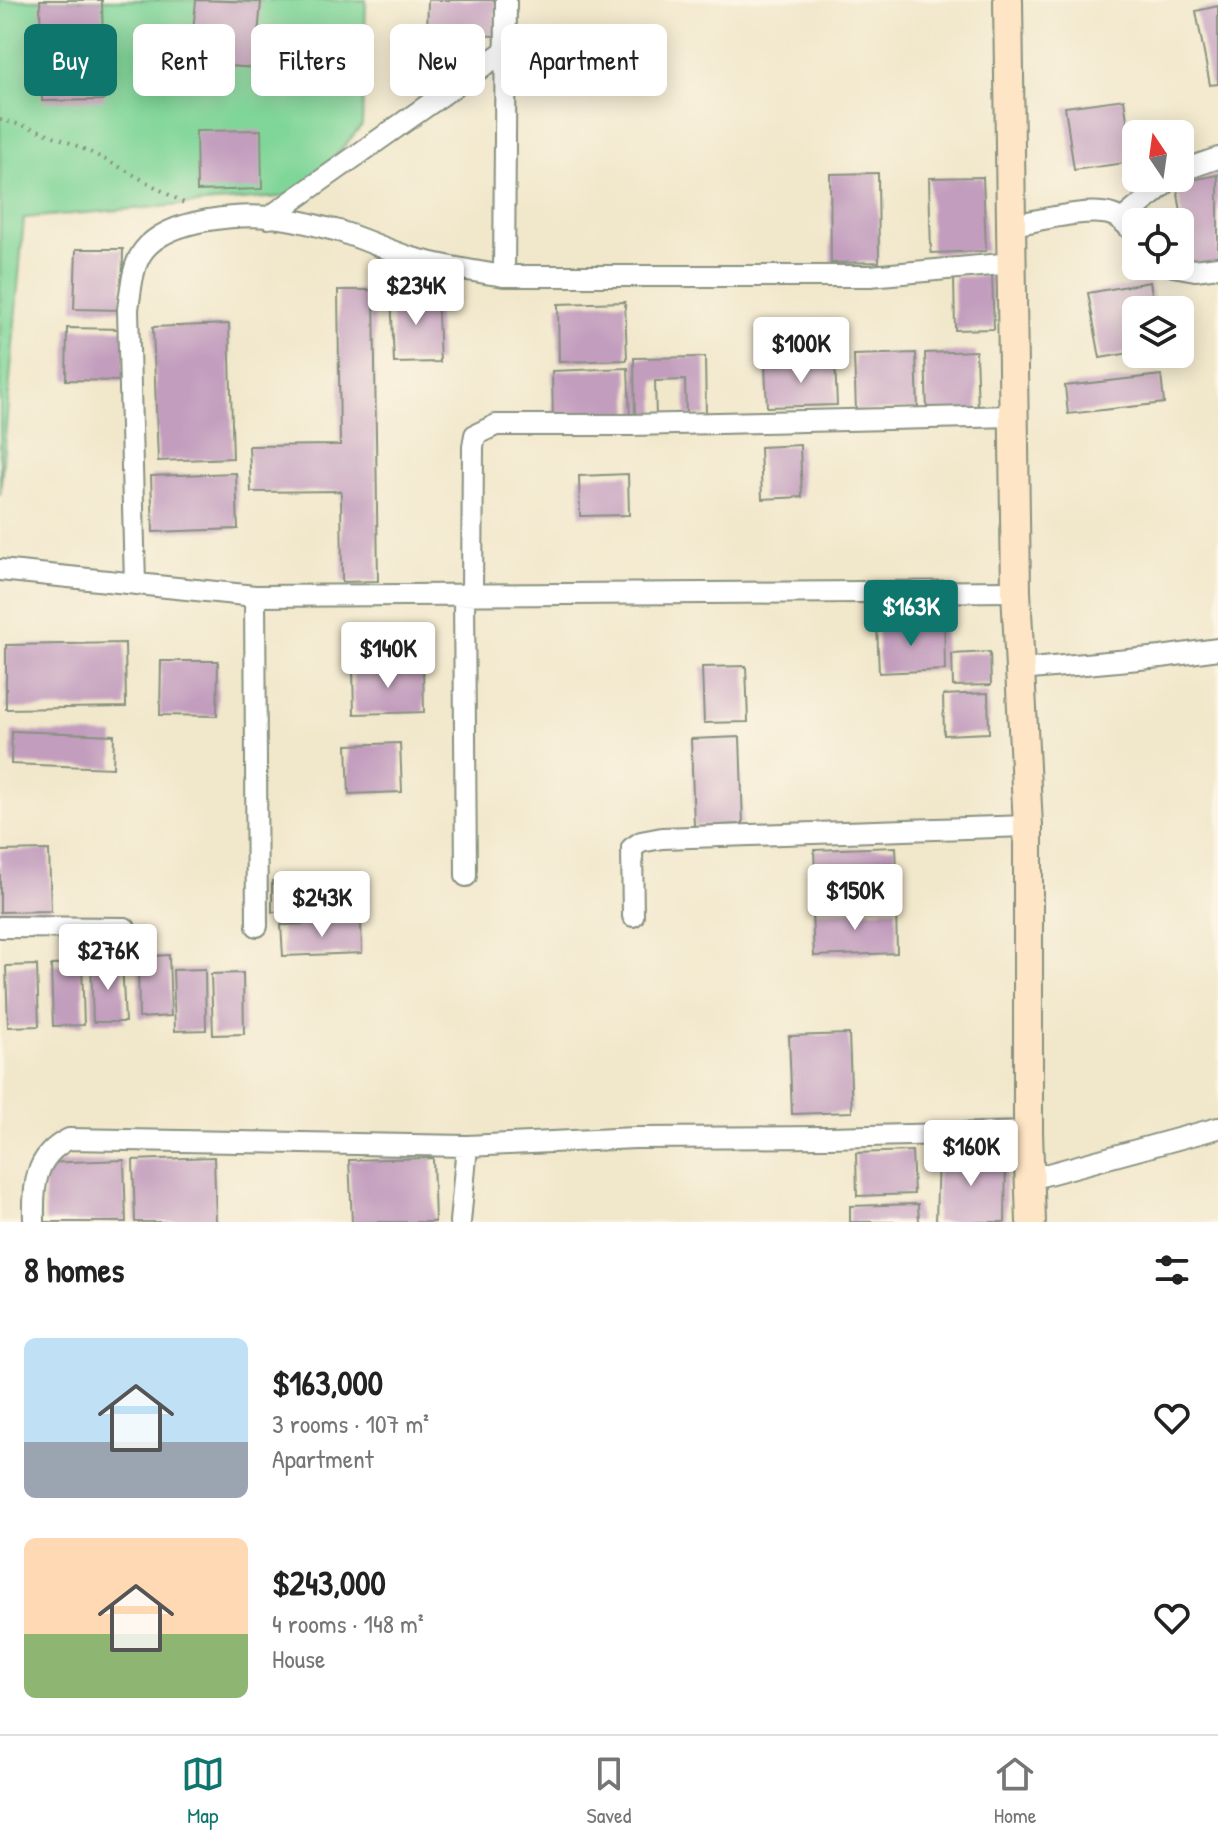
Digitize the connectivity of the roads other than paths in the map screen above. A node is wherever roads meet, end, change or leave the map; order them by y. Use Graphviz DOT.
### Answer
graph roads {
  1 [pos="506,0"];
  2 [pos="1008,0"];
  3 [pos="506,24"];
  4 [pos="501,54"];
  5 [pos="506,96"];
  6 [pos="1218,158"];
  7 [pos="1194,166"];
  8 [pos="1160,192"];
  9 [pos="1146,208"];
  10 [pos="268,218"];
  11 [pos="1122,222"];
  12 [pos="1012,225"];
  13 [pos="1013,263"];
  14 [pos="1218,267"];
  15 [pos="1194,270"];
  16 [pos="504,276"];
  17 [pos="1014,416"];
  18 [pos="0,570"];
  19 [pos="135,584"];
  20 [pos="1016,591"];
  21 [pos="468,594"];
  22 [pos="255,596"];
  23 [pos="1218,649"];
  24 [pos="1020,670"];
  25 [pos="1028,826"];
  26 [pos="466,876"];
  27 [pos="633,916"];
  28 [pos="257,926"];
  29 [pos="0,927"];
  30 [pos="125,928"];
  31 [pos="1218,1128"];
  32 [pos="1028,1132"];
  33 [pos="467,1146"];
  34 [pos="1030,1179"];
  35 [pos="34,1222"];
  36 [pos="460,1222"];
  37 [pos="1031,1222"];
  1 -- 3 [label="street"];
  2 -- 12 [label="street"];
  4 -- 10 [label="street"];
  5 -- 16 [label="street"];
  6 -- 7 [label="street"];
  8 -- 9 [label="street"];
  10 -- 16 [label="street"];
  10 -- 19 [label="street"];
  11 -- 12 [label="street"];
  12 -- 13 [label="street"];
  13 -- 16 [label="street"];
  13 -- 17 [label="street"];
  14 -- 15 [label="street"];
  17 -- 20 [label="street"];
  17 -- 21 [label="street"];
  18 -- 19 [label="street"];
  19 -- 22 [label="street"];
  20 -- 21 [label="street"];
  20 -- 24 [label="street"];
  21 -- 22 [label="street"];
  21 -- 26 [label="street"];
  22 -- 28 [label="street"];
  23 -- 24 [label="street"];
  24 -- 25 [label="street"];
  25 -- 27 [label="street"];
  25 -- 32 [label="street"];
  29 -- 30 [label="street"];
  31 -- 34 [label="street"];
  32 -- 33 [label="street"];
  32 -- 34 [label="street"];
  33 -- 35 [label="street"];
  33 -- 36 [label="street"];
  34 -- 37 [label="street"];
}
